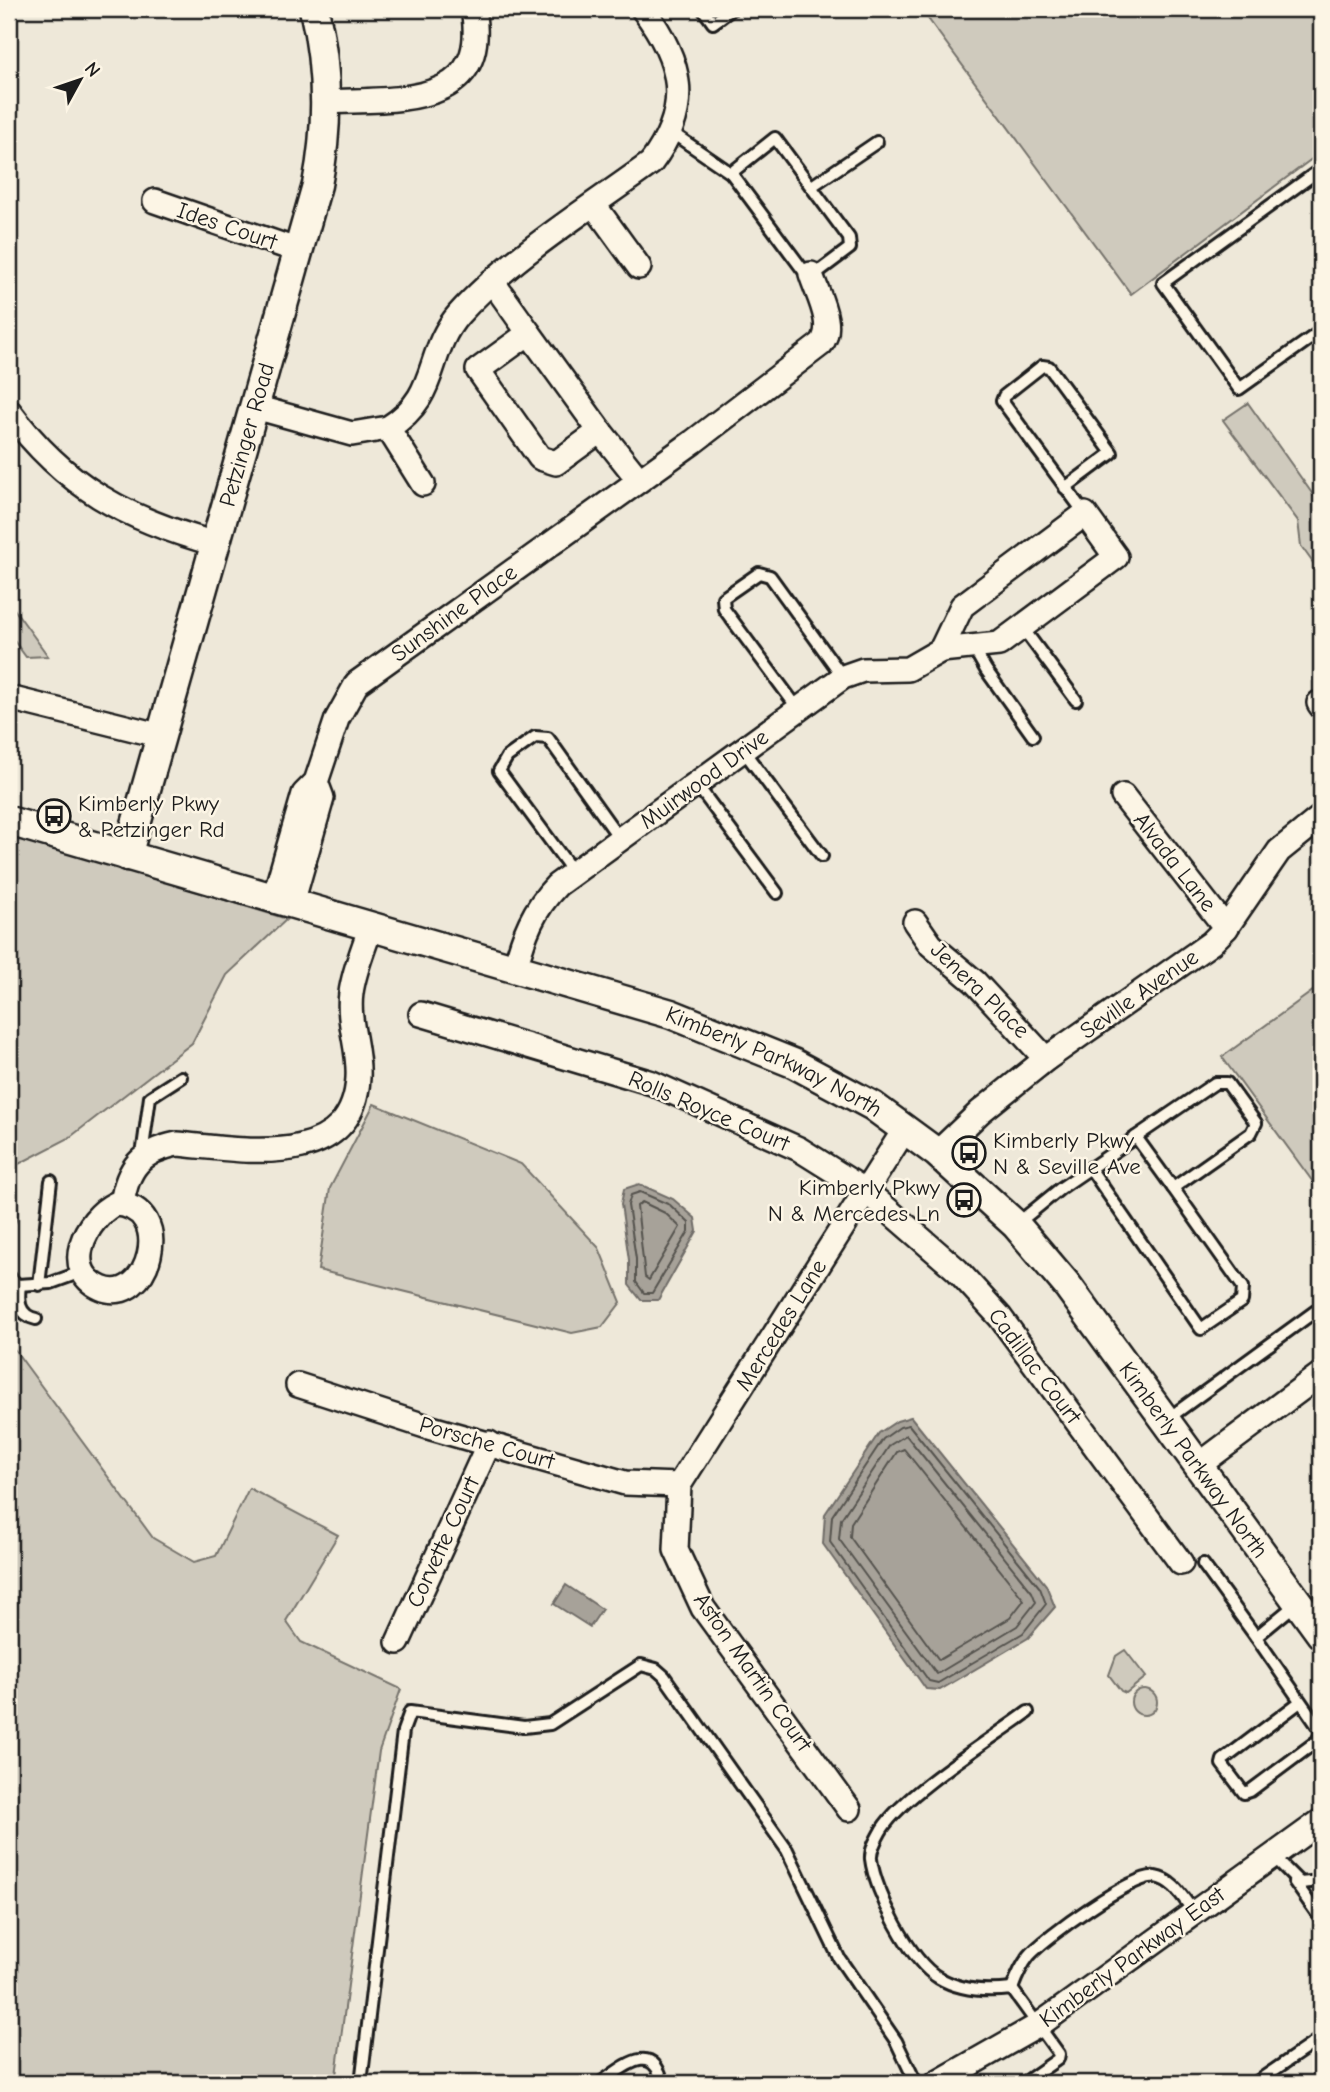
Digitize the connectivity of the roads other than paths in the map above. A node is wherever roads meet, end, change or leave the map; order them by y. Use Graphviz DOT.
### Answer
graph roads {
  1 [pos="314,9"];
  2 [pos="473,9"];
  3 [pos="643,9"];
  4 [pos="702,9"];
  5 [pos="732,9"];
  6 [pos="326,102"];
  7 [pos="671,132"];
  8 [pos="877,142"];
  9 [pos="1321,169"];
  10 [pos="731,173"];
  11 [pos="812,186"];
  12 [pos="155,201"];
  13 [pos="594,205"];
  14 [pos="299,251"];
  15 [pos="639,267"];
  16 [pos="811,274"];
  17 [pos="492,281"];
  18 [pos="1321,331"];
  19 [pos="530,333"];
  20 [pos="255,407"];
  21 [pos="9,411"];
  22 [pos="388,428"];
  23 [pos="600,430"];
  24 [pos="639,480"];
  25 [pos="423,484"];
  26 [pos="1065,488"];
  27 [pos="1085,514"];
  28 [pos="216,544"];
  29 [pos="1022,627"];
  30 [pos="973,647"];
  31 [pos="941,650"];
  32 [pos="843,677"];
  33 [pos="9,698"];
  34 [pos="1076,700"];
  35 [pos="799,710"];
  36 [pos="162,736"];
  37 [pos="1033,736"];
  38 [pos="743,750"];
  39 [pos="697,785"];
  40 [pos="1123,796"];
  41 [pos="1321,817"];
  42 [pos="9,821"];
  43 [pos="620,839"];
  44 [pos="127,856"];
  45 [pos="821,856"];
  46 [pos="574,873"];
  47 [pos="777,893"];
  48 [pos="283,900"];
  49 [pos="915,922"];
  50 [pos="372,926"];
  51 [pos="1226,928"];
  52 [pos="515,968"];
  53 [pos="421,1014"];
  54 [pos="1046,1059"];
  55 [pos="181,1077"];
  56 [pos="905,1129"];
  57 [pos="1136,1137"];
  58 [pos="937,1153"];
  59 [pos="142,1155"];
  60 [pos="1090,1168"];
  61 [pos="51,1181"];
  62 [pos="1172,1188"];
  63 [pos="866,1191"];
  64 [pos="122,1204"];
  65 [pos="1016,1225"];
  66 [pos="84,1271"];
  67 [pos="9,1276"];
  68 [pos="20,1285"];
  69 [pos="39,1285"];
  70 [pos="1321,1307"];
  71 [pos="36,1319"];
  72 [pos="1321,1374"];
  73 [pos="298,1385"];
  74 [pos="1166,1420"];
  75 [pos="489,1443"];
  76 [pos="1199,1465"];
  77 [pos="679,1485"];
  78 [pos="1192,1564"];
  79 [pos="1298,1602"];
  80 [pos="1321,1633"];
  81 [pos="1256,1637"];
  82 [pos="398,1642"];
  83 [pos="1300,1702"];
  84 [pos="1028,1712"];
  85 [pos="1321,1732"];
  86 [pos="849,1809"];
  87 [pos="1321,1821"];
  88 [pos="1280,1865"];
  89 [pos="1321,1881"];
  90 [pos="1194,1912"];
  91 [pos="1321,1919"];
  92 [pos="1012,1990"];
  93 [pos="1039,2025"];
  94 [pos="1321,2038"];
  95 [pos="361,2083"];
  96 [pos="600,2083"];
  97 [pos="663,2083"];
  98 [pos="916,2083"];
  99 [pos="937,2083"];
  100 [pos="1024,2083"];
  101 [pos="1255,2083"];
  1 -- 6 [label="street, Petzinger Road"];
  2 -- 6 [label="street"];
  3 -- 7 [label="street"];
  4 -- 5 [label="lane"];
  6 -- 14 [label="street, Petzinger Road"];
  7 -- 10 [label="lane, Sunshine Place"];
  7 -- 13 [label="street"];
  8 -- 11 [label="lane"];
  9 -- 18 [label="lane"];
  10 -- 11 [label="lane"];
  10 -- 16 [label="lane, Sunshine Place"];
  11 -- 16 [label="lane"];
  12 -- 14 [label="street, Ides Court"];
  13 -- 15 [label="street"];
  13 -- 17 [label="street"];
  14 -- 20 [label="street, Petzinger Road"];
  16 -- 24 [label="street, Sunshine Place"];
  17 -- 19 [label="street"];
  17 -- 22 [label="street"];
  19 -- 23 [label="street"];
  19 -- 23 [label="street"];
  20 -- 22 [label="street"];
  20 -- 28 [label="street, Petzinger Road"];
  21 -- 28 [label="street"];
  22 -- 25 [label="street"];
  23 -- 24 [label="street"];
  24 -- 48 [label="street, Sunshine Place"];
  26 -- 26 [label="lane"];
  26 -- 27 [label="lane"];
  27 -- 29 [label="street, Muirwood Drive"];
  27 -- 31 [label="street"];
  28 -- 36 [label="street, Petzinger Road"];
  29 -- 30 [label="street, Muirwood Drive"];
  29 -- 34 [label="lane"];
  30 -- 31 [label="street, Muirwood Drive"];
  30 -- 37 [label="lane"];
  31 -- 32 [label="street, Muirwood Drive"];
  32 -- 35 [label="street, Muirwood Drive"];
  32 -- 35 [label="lane"];
  33 -- 36 [label="street"];
  35 -- 38 [label="street, Muirwood Drive"];
  36 -- 44 [label="street, Petzinger Road"];
  38 -- 39 [label="street, Muirwood Drive"];
  38 -- 45 [label="lane"];
  39 -- 43 [label="street, Muirwood Drive"];
  39 -- 47 [label="lane"];
  40 -- 51 [label="street, Alvada Lane"];
  41 -- 51 [label="street, Seville Avenue"];
  42 -- 44 [label="street, Kimberly Parkway North"];
  43 -- 46 [label="street, Muirwood Drive"];
  43 -- 46 [label="lane"];
  44 -- 48 [label="street, Kimberly Parkway North"];
  46 -- 52 [label="street, Muirwood Drive"];
  48 -- 50 [label="street, Kimberly Parkway North"];
  49 -- 54 [label="street, Jenera Place"];
  50 -- 52 [label="street, Kimberly Parkway North"];
  50 -- 59 [label="street"];
  51 -- 54 [label="street, Seville Avenue"];
  52 -- 56 [label="street, Kimberly Parkway North"];
  53 -- 63 [label="street, Rolls Royce Court"];
  54 -- 58 [label="street, Seville Avenue"];
  55 -- 59 [label="lane"];
  56 -- 58 [label="street, Kimberly Parkway North"];
  56 -- 63 [label="street, Mercedes Lane"];
  57 -- 60 [label="lane"];
  57 -- 62 [label="lane"];
  57 -- 62 [label="lane"];
  58 -- 65 [label="street, Kimberly Parkway North"];
  59 -- 64 [label="street"];
  60 -- 62 [label="lane"];
  60 -- 65 [label="lane"];
  61 -- 69 [label="lane"];
  63 -- 77 [label="street, Mercedes Lane"];
  63 -- 78 [label="street, Cadillac Court"];
  64 -- 66 [label="street"];
  64 -- 66 [label="street"];
  65 -- 74 [label="street, Kimberly Parkway North"];
  66 -- 69 [label="lane"];
  67 -- 68 [label="lane"];
  68 -- 69 [label="lane"];
  68 -- 71 [label="lane"];
  70 -- 74 [label="lane"];
  72 -- 76 [label="street"];
  73 -- 75 [label="street, Porsche Court"];
  74 -- 76 [label="street, Kimberly Parkway North"];
  75 -- 77 [label="street, Porsche Court"];
  75 -- 82 [label="street, Corvette Court"];
  76 -- 79 [label="street, Kimberly Parkway North"];
  77 -- 86 [label="street, Aston Martin Court"];
  78 -- 81 [label="lane"];
  79 -- 80 [label="street, Kimberly Parkway North"];
  79 -- 81 [label="lane"];
  81 -- 83 [label="lane"];
  83 -- 85 [label="lane"];
  83 -- 85 [label="lane"];
  84 -- 92 [label="lane"];
  87 -- 88 [label="street, Kimberly Parkway East"];
  88 -- 89 [label="lane"];
  88 -- 90 [label="street, Kimberly Parkway East"];
  88 -- 91 [label="lane"];
  90 -- 92 [label="lane"];
  90 -- 93 [label="street, Kimberly Parkway East"];
  92 -- 93 [label="lane"];
  93 -- 99 [label="street, Kimberly Parkway East"];
  93 -- 100 [label="lane"];
  94 -- 101 [label="lane"];
  95 -- 98 [label="lane"];
  96 -- 97 [label="lane"];
}
